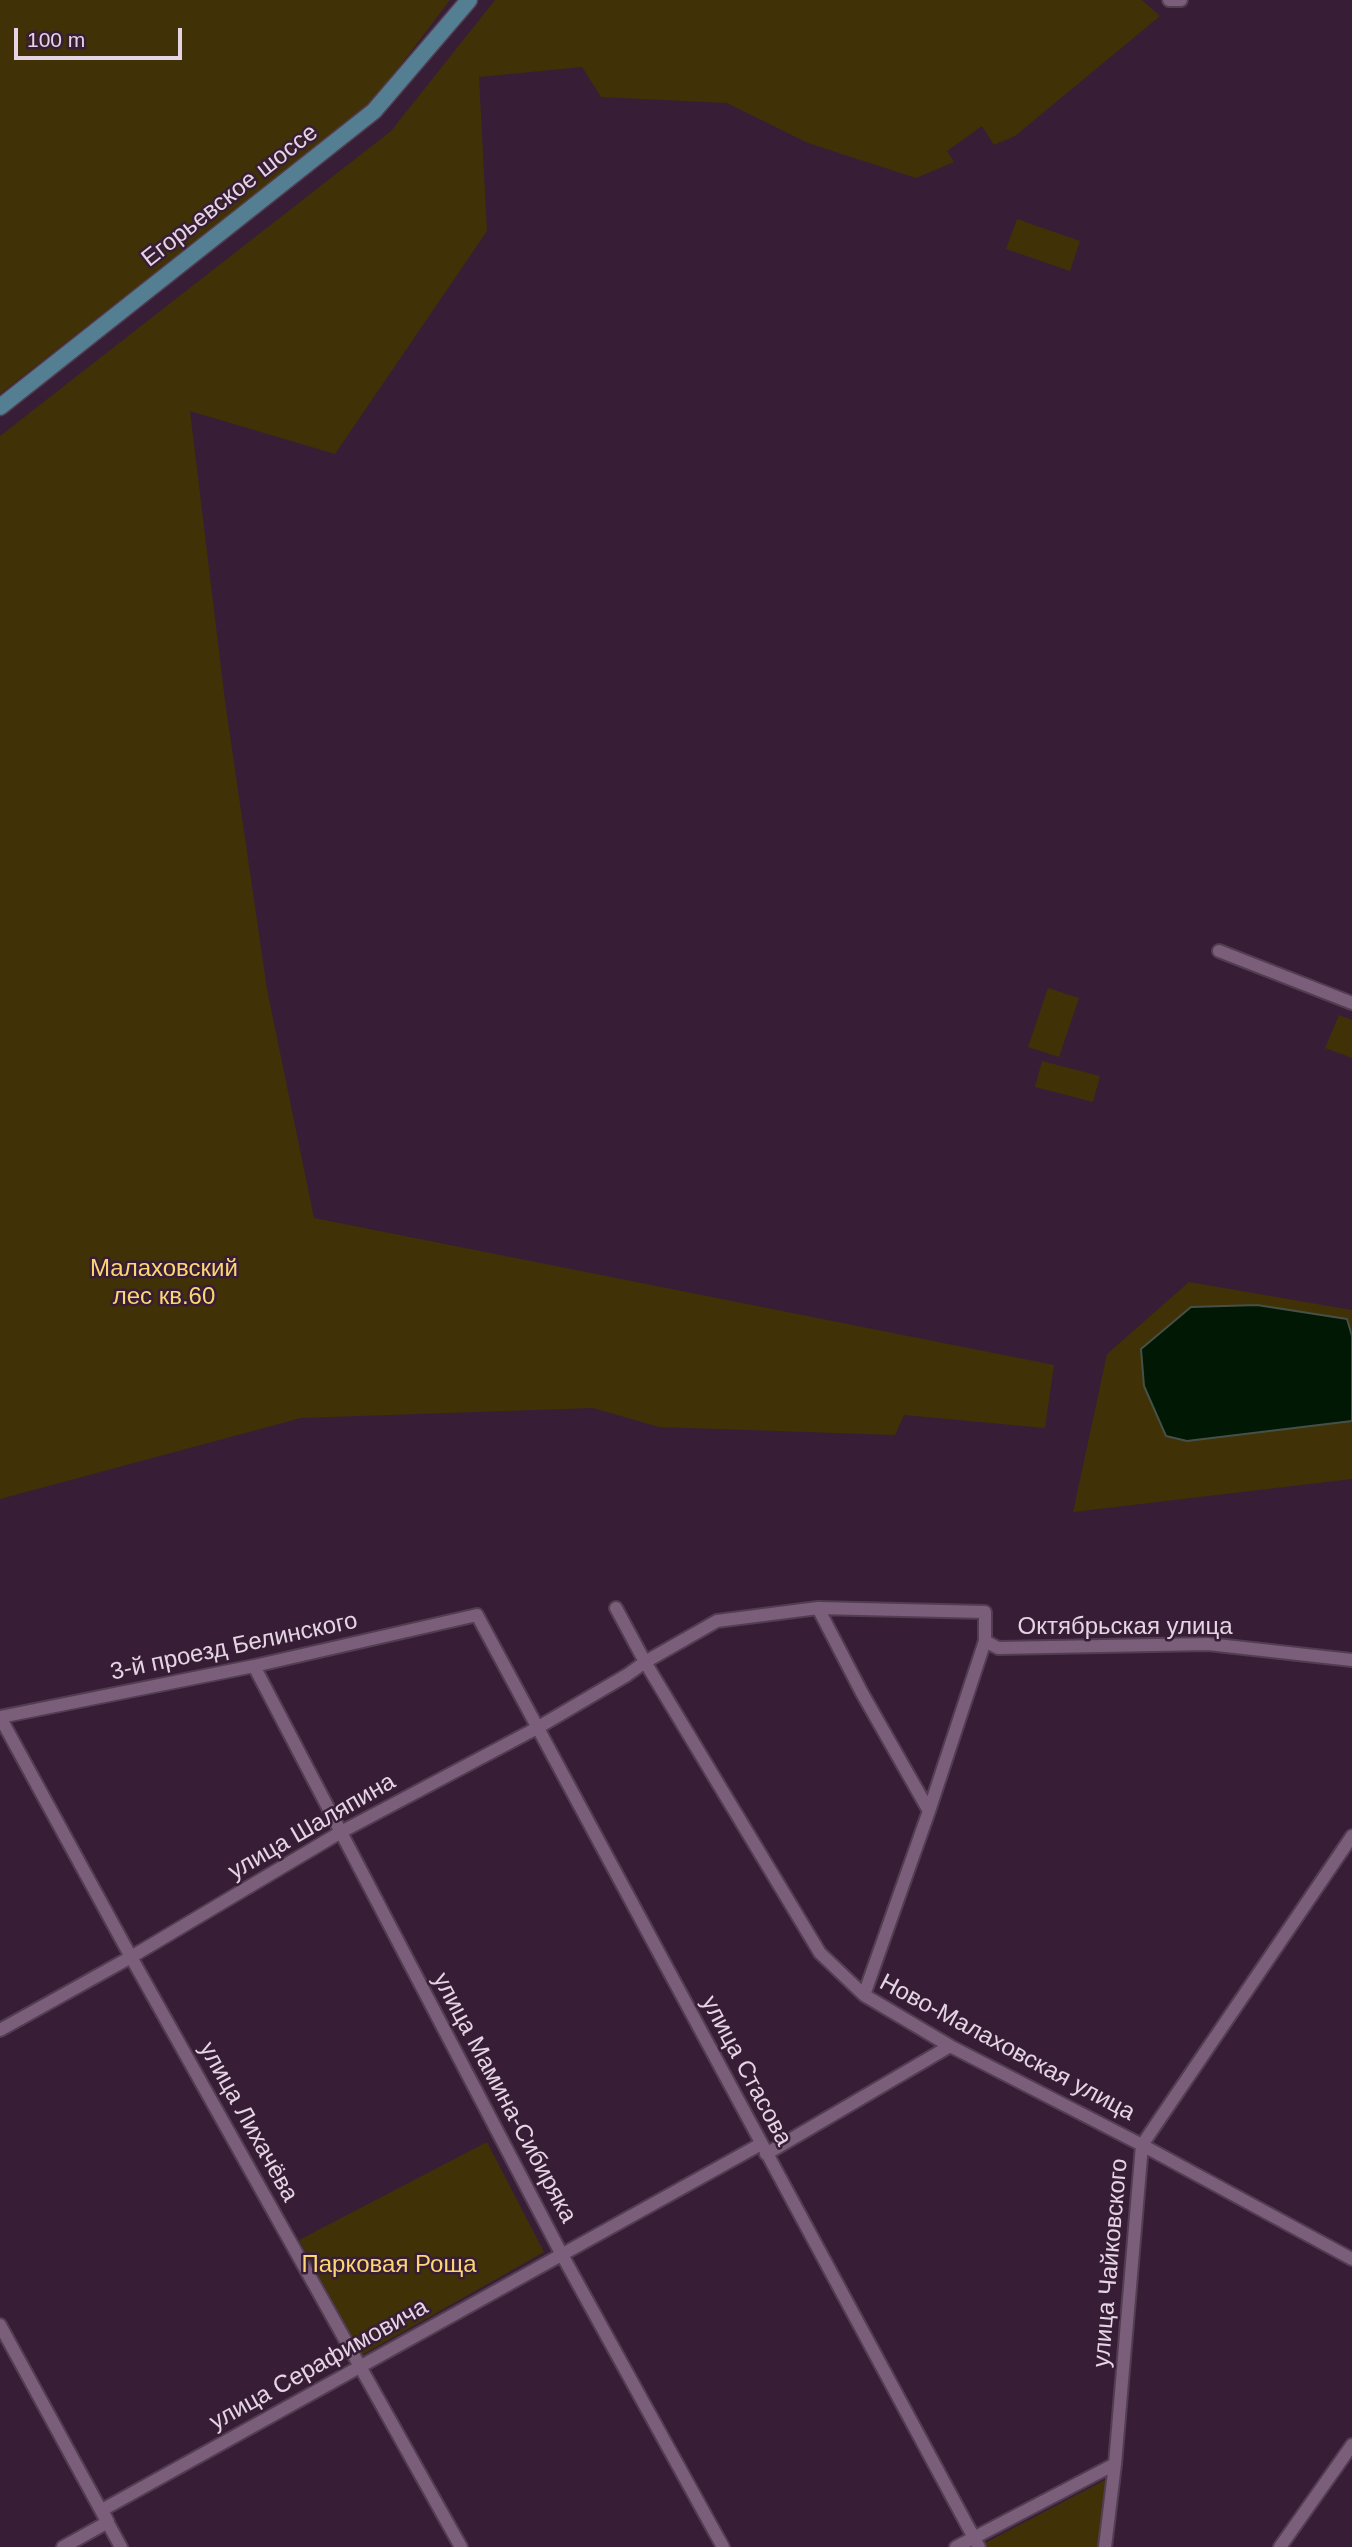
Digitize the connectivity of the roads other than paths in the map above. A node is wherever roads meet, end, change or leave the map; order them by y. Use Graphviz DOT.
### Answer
graph roads {
  1 [pos="469,0"];
  2 [pos="1169,0"];
  3 [pos="1181,0"];
  4 [pos="0,407"];
  5 [pos="1219,951"];
  6 [pos="1352,1003"];
  7 [pos="616,1608"];
  8 [pos="818,1608"];
  9 [pos="477,1615"];
  10 [pos="985,1641"];
  11 [pos="1352,1660"];
  12 [pos="645,1661"];
  13 [pos="254,1666"];
  14 [pos="0,1717"];
  15 [pos="537,1728"];
  16 [pos="929,1811"];
  17 [pos="341,1832"];
  18 [pos="1352,1836"];
  19 [pos="131,1957"];
  20 [pos="864,1995"];
  21 [pos="0,2030"];
  22 [pos="950,2046"];
  23 [pos="1142,2145"];
  24 [pos="764,2149"];
  25 [pos="561,2253"];
  26 [pos="1352,2259"];
  27 [pos="0,2325"];
  28 [pos="361,2366"];
  29 [pos="1352,2445"];
  30 [pos="1115,2464"];
  31 [pos="102,2510"];
  32 [pos="108,2522"];
  33 [pos="976,2543"];
  34 [pos="63,2547"];
  35 [pos="121,2547"];
  36 [pos="461,2547"];
  37 [pos="723,2547"];
  38 [pos="956,2547"];
  39 [pos="1105,2547"];
  40 [pos="1280,2547"];
  1 -- 4 [label="main road, Егорьевское шоссе"];
  2 -- 3 [label="street"];
  5 -- 6 [label="street"];
  7 -- 12 [label="street, Ново-Малаховская улица"];
  8 -- 10 [label="street, Октябрьская улица"];
  8 -- 12 [label="street, Октябрьская улица"];
  8 -- 16 [label="street"];
  9 -- 13 [label="street, 3-й проезд Белинского"];
  9 -- 15 [label="street, улица Стасова"];
  10 -- 11 [label="street, Октябрьская улица"];
  10 -- 16 [label="street"];
  12 -- 15 [label="street, улица Шаляпина"];
  12 -- 20 [label="street, Ново-Малаховская улица"];
  13 -- 14 [label="street, 3-й проезд Белинского"];
  13 -- 17 [label="street, улица Мамина-Сибиряка"];
  14 -- 19 [label="street, улица Лихачёва"];
  15 -- 17 [label="street, улица Шаляпина"];
  15 -- 24 [label="street, улица Стасова"];
  16 -- 20 [label="street"];
  17 -- 19 [label="street, улица Шаляпина"];
  17 -- 25 [label="street, улица Мамина-Сибиряка"];
  18 -- 23 [label="street, улица Чайковского"];
  19 -- 21 [label="street, улица Шаляпина"];
  19 -- 28 [label="street, улица Лихачёва"];
  20 -- 22 [label="street, Ново-Малаховская улица"];
  22 -- 23 [label="street, Ново-Малаховская улица"];
  22 -- 24 [label="street, улица Серафимовича"];
  23 -- 26 [label="street, Ново-Малаховская улица"];
  23 -- 30 [label="street, улица Чайковского"];
  24 -- 25 [label="street, улица Серафимовича"];
  24 -- 33 [label="street, улица Стасова"];
  25 -- 28 [label="street, улица Серафимовича"];
  25 -- 37 [label="street, улица Мамина-Сибиряка"];
  27 -- 31 [label="street"];
  28 -- 31 [label="street, улица Серафимовича"];
  28 -- 36 [label="street, улица Лихачёва"];
  29 -- 40 [label="street"];
  30 -- 33 [label="street"];
  30 -- 39 [label="street, улица Чайковского"];
  31 -- 32 [label="street"];
  32 -- 34 [label="street"];
  32 -- 35 [label="street"];
  33 -- 38 [label="street"];
}
